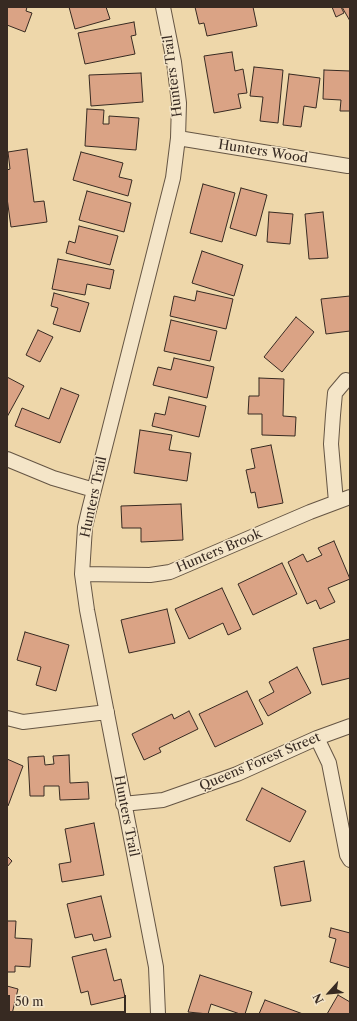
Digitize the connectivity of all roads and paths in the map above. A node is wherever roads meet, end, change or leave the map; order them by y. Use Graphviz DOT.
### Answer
graph roads {
  1 [pos="163,7"];
  2 [pos="178,138"];
  3 [pos="348,166"];
  4 [pos="346,380"];
  5 [pos="7,459"];
  6 [pos="94,490"];
  7 [pos="350,497"];
  8 [pos="336,502"];
  9 [pos="82,574"];
  10 [pos="107,712"];
  11 [pos="7,718"];
  12 [pos="350,726"];
  13 [pos="317,738"];
  14 [pos="123,804"];
  15 [pos="350,860"];
  16 [pos="158,1014"];
  1 -- 2 [label="street, Hunters Trail"];
  2 -- 3 [label="street, Hunters Wood"];
  2 -- 6 [label="street, Hunters Trail"];
  4 -- 8 [label="street"];
  5 -- 6 [label="street"];
  6 -- 9 [label="street, Hunters Trail"];
  7 -- 8 [label="street, Hunters Brook"];
  8 -- 9 [label="street, Hunters Brook"];
  9 -- 10 [label="street, Hunters Trail"];
  10 -- 11 [label="street"];
  10 -- 14 [label="street, Hunters Trail"];
  12 -- 13 [label="street, Queens Forest Street"];
  13 -- 14 [label="street, Queens Forest Street"];
  13 -- 15 [label="street"];
  14 -- 16 [label="street, Hunters Trail"];
}
